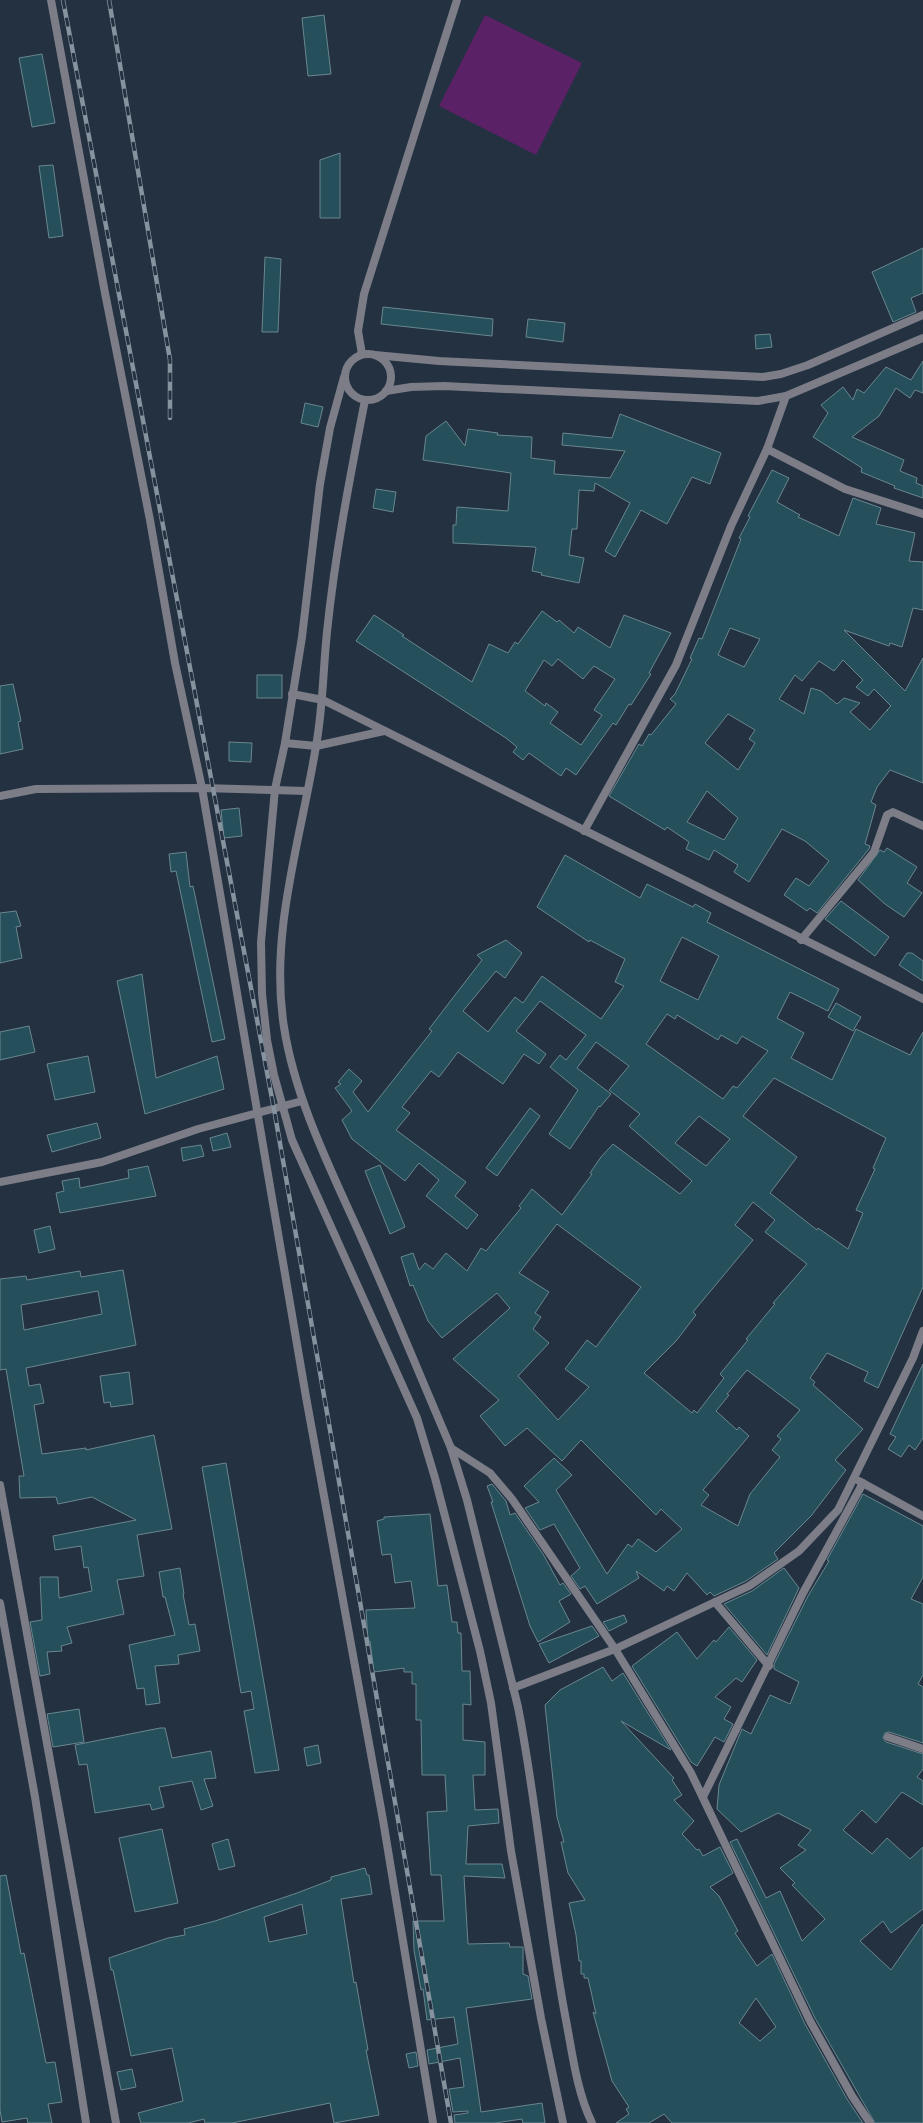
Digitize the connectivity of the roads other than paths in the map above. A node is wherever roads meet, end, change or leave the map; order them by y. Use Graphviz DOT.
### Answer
graph roads {
  1 [pos="51,0"];
  2 [pos="457,0"];
  3 [pos="923,315"];
  4 [pos="923,338"];
  5 [pos="362,354"];
  6 [pos="374,355"];
  7 [pos="344,377"];
  8 [pos="386,391"];
  9 [pos="786,396"];
  10 [pos="365,400"];
  11 [pos="767,449"];
  12 [pos="923,514"];
  13 [pos="292,694"];
  14 [pos="323,700"];
  15 [pos="384,731"];
  16 [pos="285,743"];
  17 [pos="316,746"];
  18 [pos="202,788"];
  19 [pos="275,789"];
  20 [pos="307,791"];
  21 [pos="0,796"];
  22 [pos="923,826"];
  23 [pos="584,831"];
  24 [pos="801,940"];
  25 [pos="923,999"];
  26 [pos="302,1101"];
  27 [pos="282,1106"];
  28 [pos="258,1113"];
  29 [pos="0,1182"];
  30 [pos="923,1331"];
  31 [pos="451,1448"];
  32 [pos="855,1478"];
  33 [pos="863,1483"];
  34 [pos="0,1485"];
  35 [pos="923,1516"];
  36 [pos="715,1602"];
  37 [pos="0,1603"];
  38 [pos="615,1649"];
  39 [pos="769,1666"];
  40 [pos="513,1688"];
  41 [pos="888,1737"];
  42 [pos="923,1749"];
  43 [pos="703,1797"];
  44 [pos="86,2123"];
  45 [pos="116,2123"];
  46 [pos="433,2123"];
  47 [pos="563,2123"];
  48 [pos="592,2123"];
  49 [pos="870,2123"];
  1 -- 18 [label="street"];
  2 -- 5 [label="street"];
  3 -- 6 [label="street"];
  4 -- 9 [label="street"];
  5 -- 6 [label="street"];
  5 -- 7 [label="street"];
  6 -- 8 [label="street"];
  7 -- 10 [label="street"];
  7 -- 13 [label="street"];
  8 -- 9 [label="street"];
  8 -- 10 [label="street"];
  9 -- 11 [label="street"];
  10 -- 14 [label="street"];
  11 -- 12 [label="street"];
  11 -- 23 [label="street"];
  13 -- 14 [label="street"];
  13 -- 16 [label="street"];
  14 -- 15 [label="street"];
  14 -- 17 [label="street"];
  15 -- 17 [label="street"];
  15 -- 23 [label="street"];
  16 -- 17 [label="street"];
  16 -- 19 [label="street"];
  17 -- 20 [label="street"];
  18 -- 19 [label="street"];
  18 -- 21 [label="street"];
  18 -- 28 [label="street"];
  19 -- 20 [label="street"];
  19 -- 27 [label="street"];
  20 -- 26 [label="street"];
  22 -- 24 [label="street"];
  23 -- 24 [label="street"];
  24 -- 25 [label="street"];
  26 -- 27 [label="street"];
  26 -- 31 [label="street"];
  27 -- 28 [label="street"];
  27 -- 47 [label="street"];
  28 -- 29 [label="street"];
  28 -- 46 [label="street"];
  30 -- 32 [label="street"];
  31 -- 38 [label="street"];
  31 -- 40 [label="street"];
  32 -- 33 [label="street"];
  32 -- 36 [label="street"];
  33 -- 35 [label="street"];
  33 -- 39 [label="street"];
  34 -- 45 [label="street"];
  36 -- 38 [label="street"];
  36 -- 39 [label="street"];
  37 -- 44 [label="street"];
  38 -- 40 [label="street"];
  38 -- 43 [label="street"];
  39 -- 43 [label="street"];
  40 -- 48 [label="street"];
  41 -- 42 [label="street"];
  43 -- 49 [label="street"];
}
